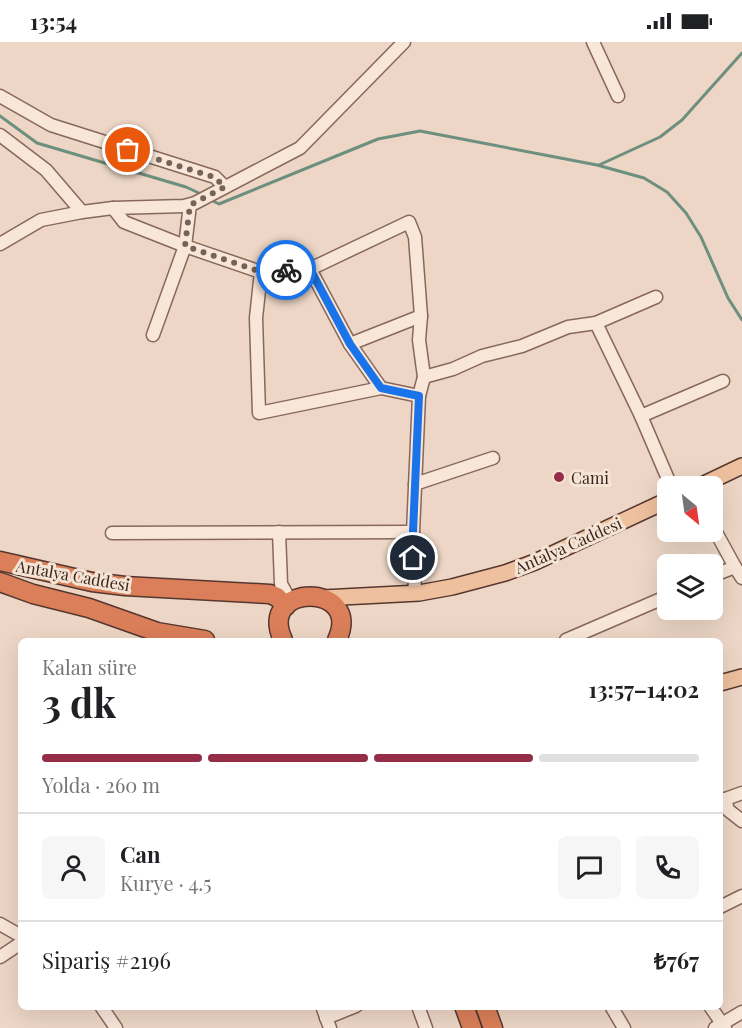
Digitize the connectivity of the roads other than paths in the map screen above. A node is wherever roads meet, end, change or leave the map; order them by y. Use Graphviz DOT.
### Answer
graph roads {
  1 [pos="404,42"];
  2 [pos="592,42"];
  3 [pos="0,96"];
  4 [pos="618,96"];
  5 [pos="0,135"];
  6 [pos="223,188"];
  7 [pos="193,204"];
  8 [pos="113,208"];
  9 [pos="82,212"];
  10 [pos="0,244"];
  11 [pos="185,246"];
  12 [pos="310,269"];
  13 [pos="261,272"];
  14 [pos="656,297"];
  15 [pos="421,316"];
  16 [pos="596,323"];
  17 [pos="153,335"];
  18 [pos="350,344"];
  19 [pos="424,377"];
  20 [pos="723,381"];
  21 [pos="381,388"];
  22 [pos="419,396"];
  23 [pos="641,416"];
  24 [pos="493,458"];
  25 [pos="742,466"];
  26 [pos="667,476"];
  27 [pos="721,476"];
  28 [pos="415,484"];
  29 [pos="657,505"];
  30 [pos="279,532"];
  31 [pos="413,532"];
  32 [pos="112,533"];
  33 [pos="721,542"];
  34 [pos="0,561"];
  35 [pos="735,567"];
  36 [pos="723,572"];
  37 [pos="742,578"];
  38 [pos="0,582"];
  39 [pos="415,593"];
  40 [pos="323,598"];
  41 [pos="657,601"];
  42 [pos="289,604"];
  43 [pos="159,632"];
  44 [pos="181,638"];
  45 [pos="194,638"];
  46 [pos="282,638"];
  47 [pos="338,638"];
  48 [pos="571,638"];
  49 [pos="742,677"];
  50 [pos="723,682"];
  51 [pos="742,792"];
  52 [pos="723,799"];
  53 [pos="723,799"];
  54 [pos="723,801"];
  55 [pos="742,803"];
  56 [pos="742,821"];
  57 [pos="742,896"];
  58 [pos="723,906"];
  59 [pos="0,924"];
  60 [pos="18,934"];
  61 [pos="18,945"];
  62 [pos="0,957"];
  63 [pos="104,1010"];
  64 [pos="346,1010"];
  65 [pos="419,1010"];
  66 [pos="465,1010"];
  67 [pos="486,1010"];
  68 [pos="613,1010"];
  69 [pos="712,1010"];
  70 [pos="742,1012"];
  71 [pos="326,1018"];
  72 [pos="721,1027"];
  73 [pos="116,1028"];
  74 [pos="426,1028"];
  75 [pos="472,1028"];
  76 [pos="493,1028"];
  77 [pos="624,1028"];
  1 -- 6 [label="street"];
  2 -- 4 [label="street"];
  3 -- 6 [label="street"];
  5 -- 9 [label="street"];
  6 -- 7 [label="street"];
  7 -- 8 [label="street"];
  7 -- 11 [label="street"];
  8 -- 9 [label="street"];
  8 -- 11 [label="street"];
  9 -- 10 [label="street"];
  11 -- 13 [label="street"];
  11 -- 17 [label="street"];
  12 -- 13 [label="street"];
  12 -- 15 [label="street"];
  12 -- 18 [label="street"];
  13 -- 21 [label="street"];
  14 -- 16 [label="street"];
  15 -- 18 [label="street"];
  15 -- 19 [label="street"];
  16 -- 19 [label="street"];
  16 -- 23 [label="street"];
  18 -- 21 [label="street"];
  19 -- 22 [label="street"];
  20 -- 23 [label="street"];
  21 -- 22 [label="street"];
  22 -- 28 [label="street"];
  23 -- 26 [label="street"];
  24 -- 28 [label="street"];
  25 -- 27 [label="main road"];
  28 -- 31 [label="street"];
  29 -- 39 [label="main road, Antalya Caddesi"];
  30 -- 31 [label="street"];
  30 -- 32 [label="street"];
  30 -- 42 [label="street"];
  31 -- 39 [label="street"];
  33 -- 35 [label="street"];
  34 -- 42 [label="highway, Antalya Caddesi"];
  35 -- 36 [label="street"];
  35 -- 37 [label="street"];
  38 -- 43 [label="highway, Antalya Caddesi"];
  39 -- 40 [label="main road, Antalya Caddesi"];
  40 -- 42 [label="highway"];
  40 -- 47 [label="highway"];
  41 -- 48 [label="street"];
  42 -- 46 [label="highway"];
  43 -- 44 [label="main road"];
  43 -- 45 [label="highway, Antalya Caddesi"];
  49 -- 50 [label="main road"];
  51 -- 52 [label="street"];
  53 -- 55 [label="street"];
  54 -- 56 [label="street"];
  57 -- 58 [label="street"];
  59 -- 60 [label="street"];
  61 -- 62 [label="street"];
  63 -- 73 [label="street"];
  64 -- 71 [label="street"];
  65 -- 74 [label="street"];
  66 -- 75 [label="highway"];
  67 -- 76 [label="highway"];
  68 -- 77 [label="street"];
  69 -- 72 [label="street"];
  70 -- 72 [label="street"];
}
